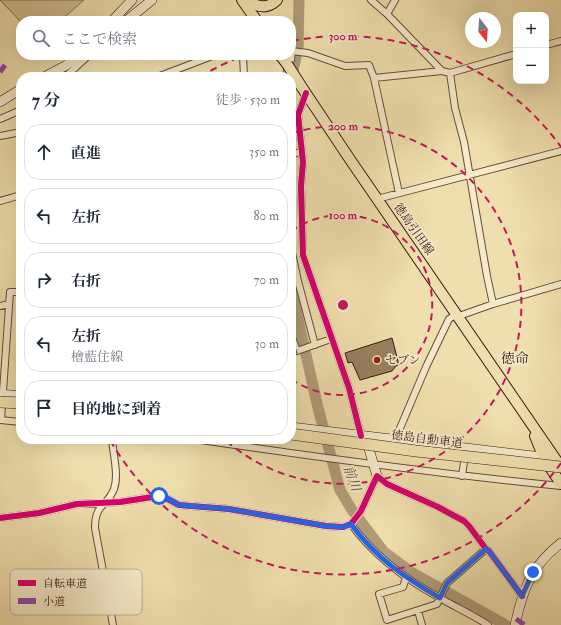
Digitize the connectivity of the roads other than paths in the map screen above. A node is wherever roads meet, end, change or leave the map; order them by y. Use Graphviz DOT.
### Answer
graph roads {
  1 [pos="132,0"];
  2 [pos="152,0"];
  3 [pos="242,0"];
  4 [pos="248,0"];
  5 [pos="277,0"];
  6 [pos="371,0"];
  7 [pos="395,0"];
  8 [pos="386,14"];
  9 [pos="117,16"];
  10 [pos="132,16"];
  11 [pos="253,16"];
  12 [pos="561,41"];
  13 [pos="549,44"];
  14 [pos="296,52"];
  15 [pos="513,55"];
  16 [pos="73,60"];
  17 [pos="84,60"];
  18 [pos="202,60"];
  19 [pos="243,60"];
  20 [pos="284,60"];
  21 [pos="291,60"];
  22 [pos="442,71"];
  23 [pos="54,72"];
  24 [pos="70,72"];
  25 [pos="170,72"];
  26 [pos="244,72"];
  27 [pos="287,72"];
  28 [pos="292,72"];
  29 [pos="450,73"];
  30 [pos="296,77"];
  31 [pos="374,78"];
  32 [pos="304,89"];
  33 [pos="16,92"];
  34 [pos="0,102"];
  35 [pos="296,108"];
  36 [pos="16,112"];
  37 [pos="0,119"];
  38 [pos="296,122"];
  39 [pos="16,133"];
  40 [pos="0,136"];
  41 [pos="302,151"];
  42 [pos="561,151"];
  43 [pos="296,153"];
  44 [pos="470,175"];
  45 [pos="399,193"];
  46 [pos="16,196"];
  47 [pos="377,199"];
  48 [pos="0,200"];
  49 [pos="296,272"];
  50 [pos="561,284"];
  51 [pos="16,292"];
  52 [pos="9,304"];
  53 [pos="493,304"];
  54 [pos="0,306"];
  55 [pos="458,315"];
  56 [pos="331,339"];
  57 [pos="314,345"];
  58 [pos="296,346"];
  59 [pos="16,396"];
  60 [pos="1,397"];
  61 [pos="16,402"];
  62 [pos="528,418"];
  63 [pos="0,420"];
  64 [pos="16,422"];
  65 [pos="296,428"];
  66 [pos="296,435"];
  67 [pos="363,436"];
  68 [pos="395,440"];
  69 [pos="112,444"];
  70 [pos="228,444"];
  71 [pos="465,449"];
  72 [pos="544,458"];
  73 [pos="560,463"];
  74 [pos="373,465"];
  75 [pos="377,476"];
  76 [pos="462,476"];
  77 [pos="561,485"];
  78 [pos="104,502"];
  79 [pos="0,518"];
  80 [pos="352,523"];
  81 [pos="561,543"];
  82 [pos="486,549"];
  83 [pos="103,569"];
  84 [pos="406,578"];
  85 [pos="522,596"];
  86 [pos="440,597"];
  87 [pos="418,611"];
  88 [pos="111,615"];
  89 [pos="515,624"];
  90 [pos="113,625"];
  91 [pos="422,625"];
  92 [pos="488,625"];
  1 -- 9 [label="street"];
  2 -- 10 [label="street"];
  3 -- 11 [label="main road"];
  4 -- 5 [label="main road"];
  6 -- 8 [label="street"];
  7 -- 8 [label="street"];
  8 -- 22 [label="street"];
  12 -- 13 [label="street"];
  14 -- 31 [label="street"];
  15 -- 29 [label="street"];
  16 -- 23 [label="street"];
  17 -- 24 [label="street"];
  18 -- 25 [label="street"];
  19 -- 26 [label="street"];
  20 -- 28 [label="main road, 徳島引田線, bridge"];
  21 -- 27 [label="street"];
  22 -- 29 [label="street"];
  22 -- 31 [label="street"];
  29 -- 44 [label="street"];
  30 -- 32 [label="main road, 徳島引田線, bridge"];
  31 -- 45 [label="street"];
  32 -- 35 [label="street"];
  32 -- 47 [label="main road, 徳島引田線"];
  33 -- 34 [label="street"];
  36 -- 37 [label="street"];
  38 -- 41 [label="street"];
  39 -- 40 [label="street"];
  41 -- 43 [label="street"];
  41 -- 56 [label="street"];
  42 -- 44 [label="street"];
  44 -- 45 [label="street"];
  44 -- 53 [label="street"];
  45 -- 47 [label="street"];
  46 -- 48 [label="street"];
  47 -- 55 [label="main road, 徳島引田線"];
  49 -- 57 [label="street"];
  50 -- 53 [label="street"];
  51 -- 52 [label="street"];
  52 -- 54 [label="street"];
  52 -- 60 [label="street"];
  53 -- 55 [label="street"];
  55 -- 62 [label="main road, 徳島引田線"];
  55 -- 68 [label="street"];
  56 -- 57 [label="street"];
  56 -- 67 [label="street"];
  57 -- 58 [label="street"];
  59 -- 60 [label="street"];
  60 -- 61 [label="highway, bridge"];
  60 -- 63 [label="street"];
  62 -- 72 [label="main road, 徳島引田線"];
  62 -- 73 [label="main road, 徳島引田線"];
  63 -- 64 [label="street"];
  65 -- 67 [label="street"];
  66 -- 73 [label="highway, 徳島自動車道, bridge"];
  67 -- 68 [label="street"];
  67 -- 74 [label="street"];
  68 -- 71 [label="street"];
  69 -- 78 [label="street"];
  70 -- 74 [label="street"];
  71 -- 72 [label="street"];
  71 -- 76 [label="street"];
  72 -- 73 [label="street"];
  72 -- 77 [label="main road, 徳島引田線"];
  74 -- 75 [label="street"];
  74 -- 76 [label="street"];
  75 -- 80 [label="street"];
  75 -- 82 [label="street"];
  76 -- 77 [label="street"];
  78 -- 79 [label="street"];
  78 -- 80 [label="street"];
  78 -- 83 [label="street"];
  80 -- 84 [label="street"];
  81 -- 85 [label="street"];
  82 -- 85 [label="street"];
  82 -- 86 [label="street"];
  84 -- 86 [label="street"];
  84 -- 87 [label="street"];
  85 -- 89 [label="street"];
  86 -- 87 [label="street"];
  86 -- 92 [label="street"];
  87 -- 91 [label="street"];
  88 -- 90 [label="street"];
}
